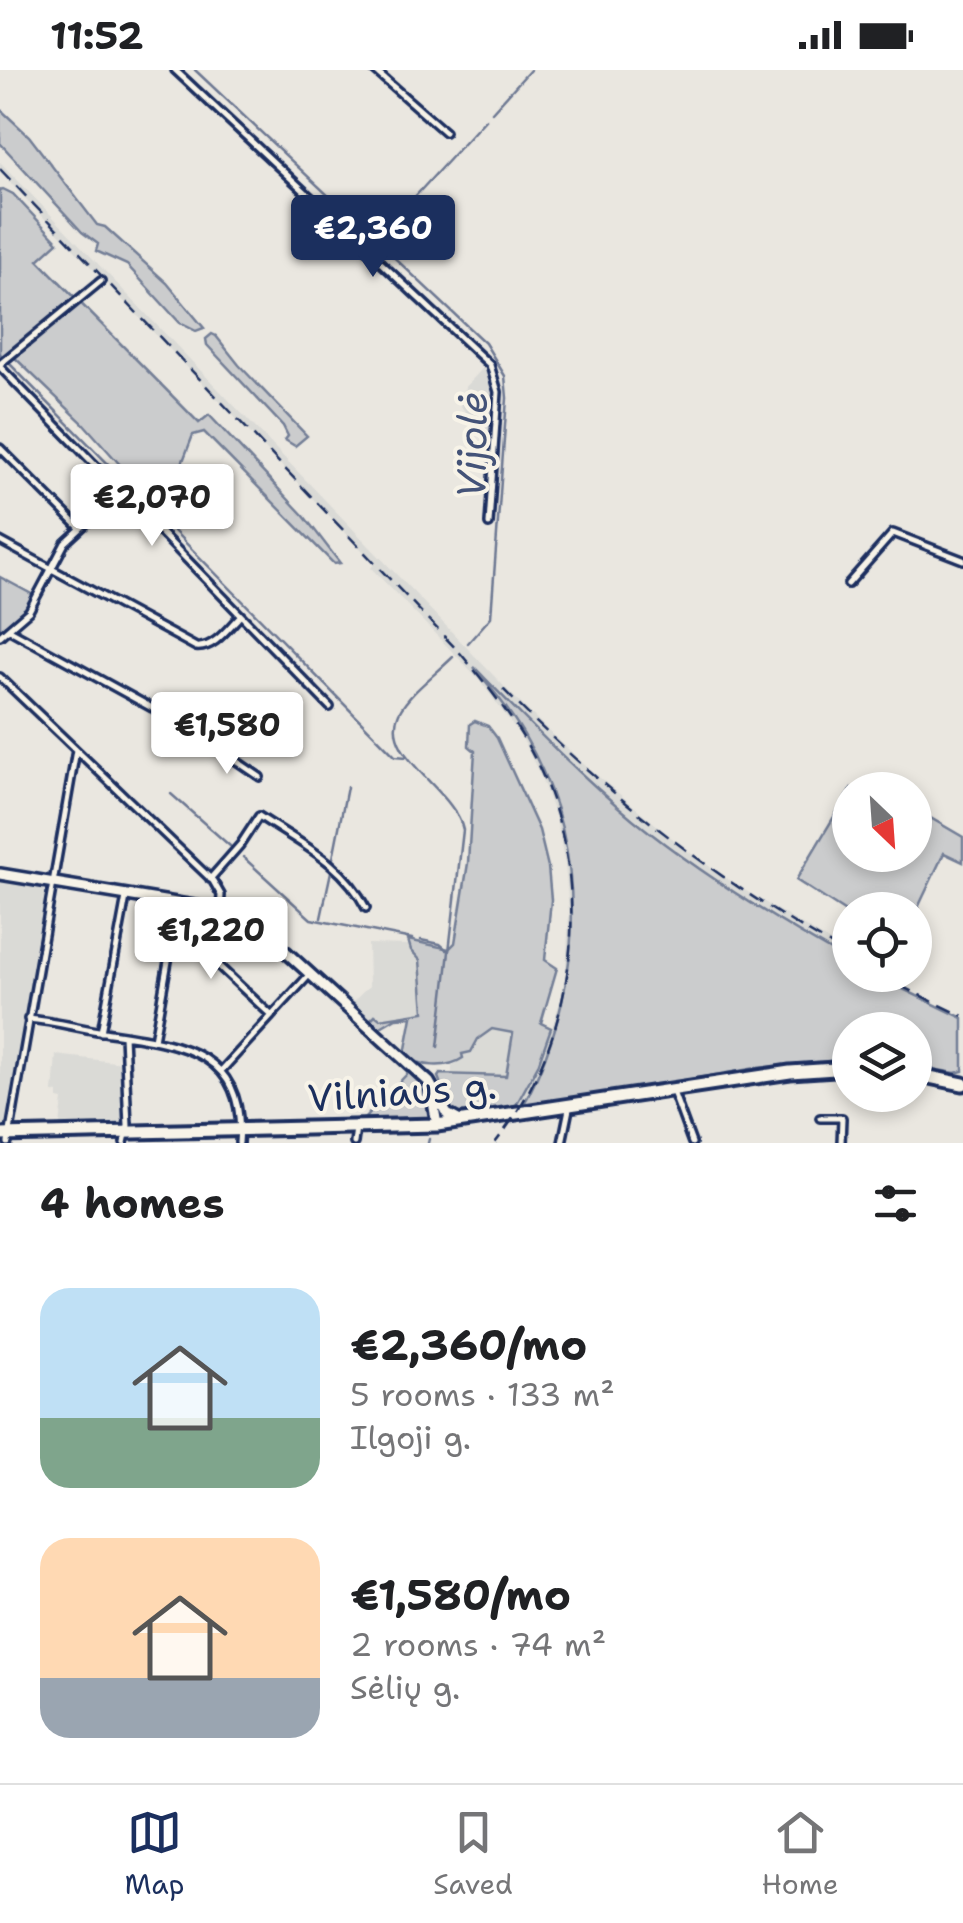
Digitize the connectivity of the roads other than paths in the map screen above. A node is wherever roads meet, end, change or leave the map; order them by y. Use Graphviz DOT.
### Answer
graph roads {
  1 [pos="176,70"];
  2 [pos="374,70"];
  3 [pos="445,132"];
  4 [pos="101,282"];
  5 [pos="0,366"];
  6 [pos="0,448"];
  7 [pos="120,492"];
  8 [pos="489,524"];
  9 [pos="80,528"];
  10 [pos="0,541"];
  11 [pos="963,560"];
  12 [pos="54,569"];
  13 [pos="848,584"];
  14 [pos="240,616"];
  15 [pos="8,629"];
  16 [pos="0,636"];
  17 [pos="0,677"];
  18 [pos="330,706"];
  19 [pos="76,750"];
  20 [pos="260,777"];
  21 [pos="0,874"];
  22 [pos="210,879"];
  23 [pos="52,883"];
  24 [pos="127,894"];
  25 [pos="178,903"];
  26 [pos="366,908"];
  27 [pos="220,913"];
  28 [pos="174,924"];
  29 [pos="310,974"];
  30 [pos="271,1015"];
  31 [pos="28,1019"];
  32 [pos="102,1032"];
  33 [pos="124,1035"];
  34 [pos="154,1040"];
  35 [pos="832,1065"];
  36 [pos="221,1071"];
  37 [pos="932,1075"];
  38 [pos="963,1081"];
  39 [pos="429,1082"];
  40 [pos="672,1089"];
  41 [pos="569,1106"];
  42 [pos="820,1118"];
  43 [pos="473,1122"];
  44 [pos="437,1125"];
  45 [pos="356,1128"];
  46 [pos="240,1137"];
  47 [pos="6,1138"];
  48 [pos="125,1138"];
  49 [pos="354,1143"];
  50 [pos="562,1143"];
  51 [pos="692,1143"];
  52 [pos="841,1143"];
  1 -- 8 [label="street"];
  2 -- 3 [label="street"];
  4 -- 5 [label="street"];
  5 -- 7 [label="street"];
  6 -- 9 [label="street"];
  7 -- 9 [label="street"];
  7 -- 14 [label="street"];
  9 -- 12 [label="street"];
  10 -- 12 [label="street"];
  11 -- 13 [label="street"];
  12 -- 14 [label="street"];
  12 -- 15 [label="street"];
  14 -- 18 [label="street"];
  15 -- 16 [label="street"];
  15 -- 20 [label="street"];
  17 -- 19 [label="street"];
  19 -- 22 [label="street"];
  19 -- 23 [label="street"];
  21 -- 23 [label="main road"];
  22 -- 26 [label="street"];
  22 -- 27 [label="street"];
  23 -- 24 [label="main road"];
  23 -- 31 [label="street"];
  24 -- 25 [label="main road"];
  24 -- 32 [label="street"];
  25 -- 27 [label="main road"];
  25 -- 28 [label="street"];
  27 -- 29 [label="main road"];
  28 -- 30 [label="street"];
  28 -- 34 [label="street"];
  29 -- 30 [label="street"];
  29 -- 39 [label="main road"];
  30 -- 36 [label="street"];
  31 -- 32 [label="street"];
  31 -- 47 [label="street"];
  32 -- 33 [label="street"];
  33 -- 34 [label="street"];
  33 -- 48 [label="street"];
  34 -- 36 [label="street"];
  35 -- 40 [label="highway, Vilniaus g."];
  36 -- 46 [label="street"];
  37 -- 38 [label="highway"];
  39 -- 43 [label="main road"];
  39 -- 44 [label="main road"];
  40 -- 41 [label="highway, Vilniaus g."];
  40 -- 51 [label="street"];
  41 -- 43 [label="highway, Vilniaus g."];
  41 -- 50 [label="street"];
  42 -- 52 [label="street"];
  43 -- 44 [label="highway, Vilniaus g."];
  44 -- 45 [label="highway, Vilniaus g."];
  45 -- 46 [label="highway, Vilniaus g."];
  45 -- 49 [label="street"];
  46 -- 48 [label="highway, Vilniaus g."];
  47 -- 48 [label="highway, Vilniaus g."];
}
